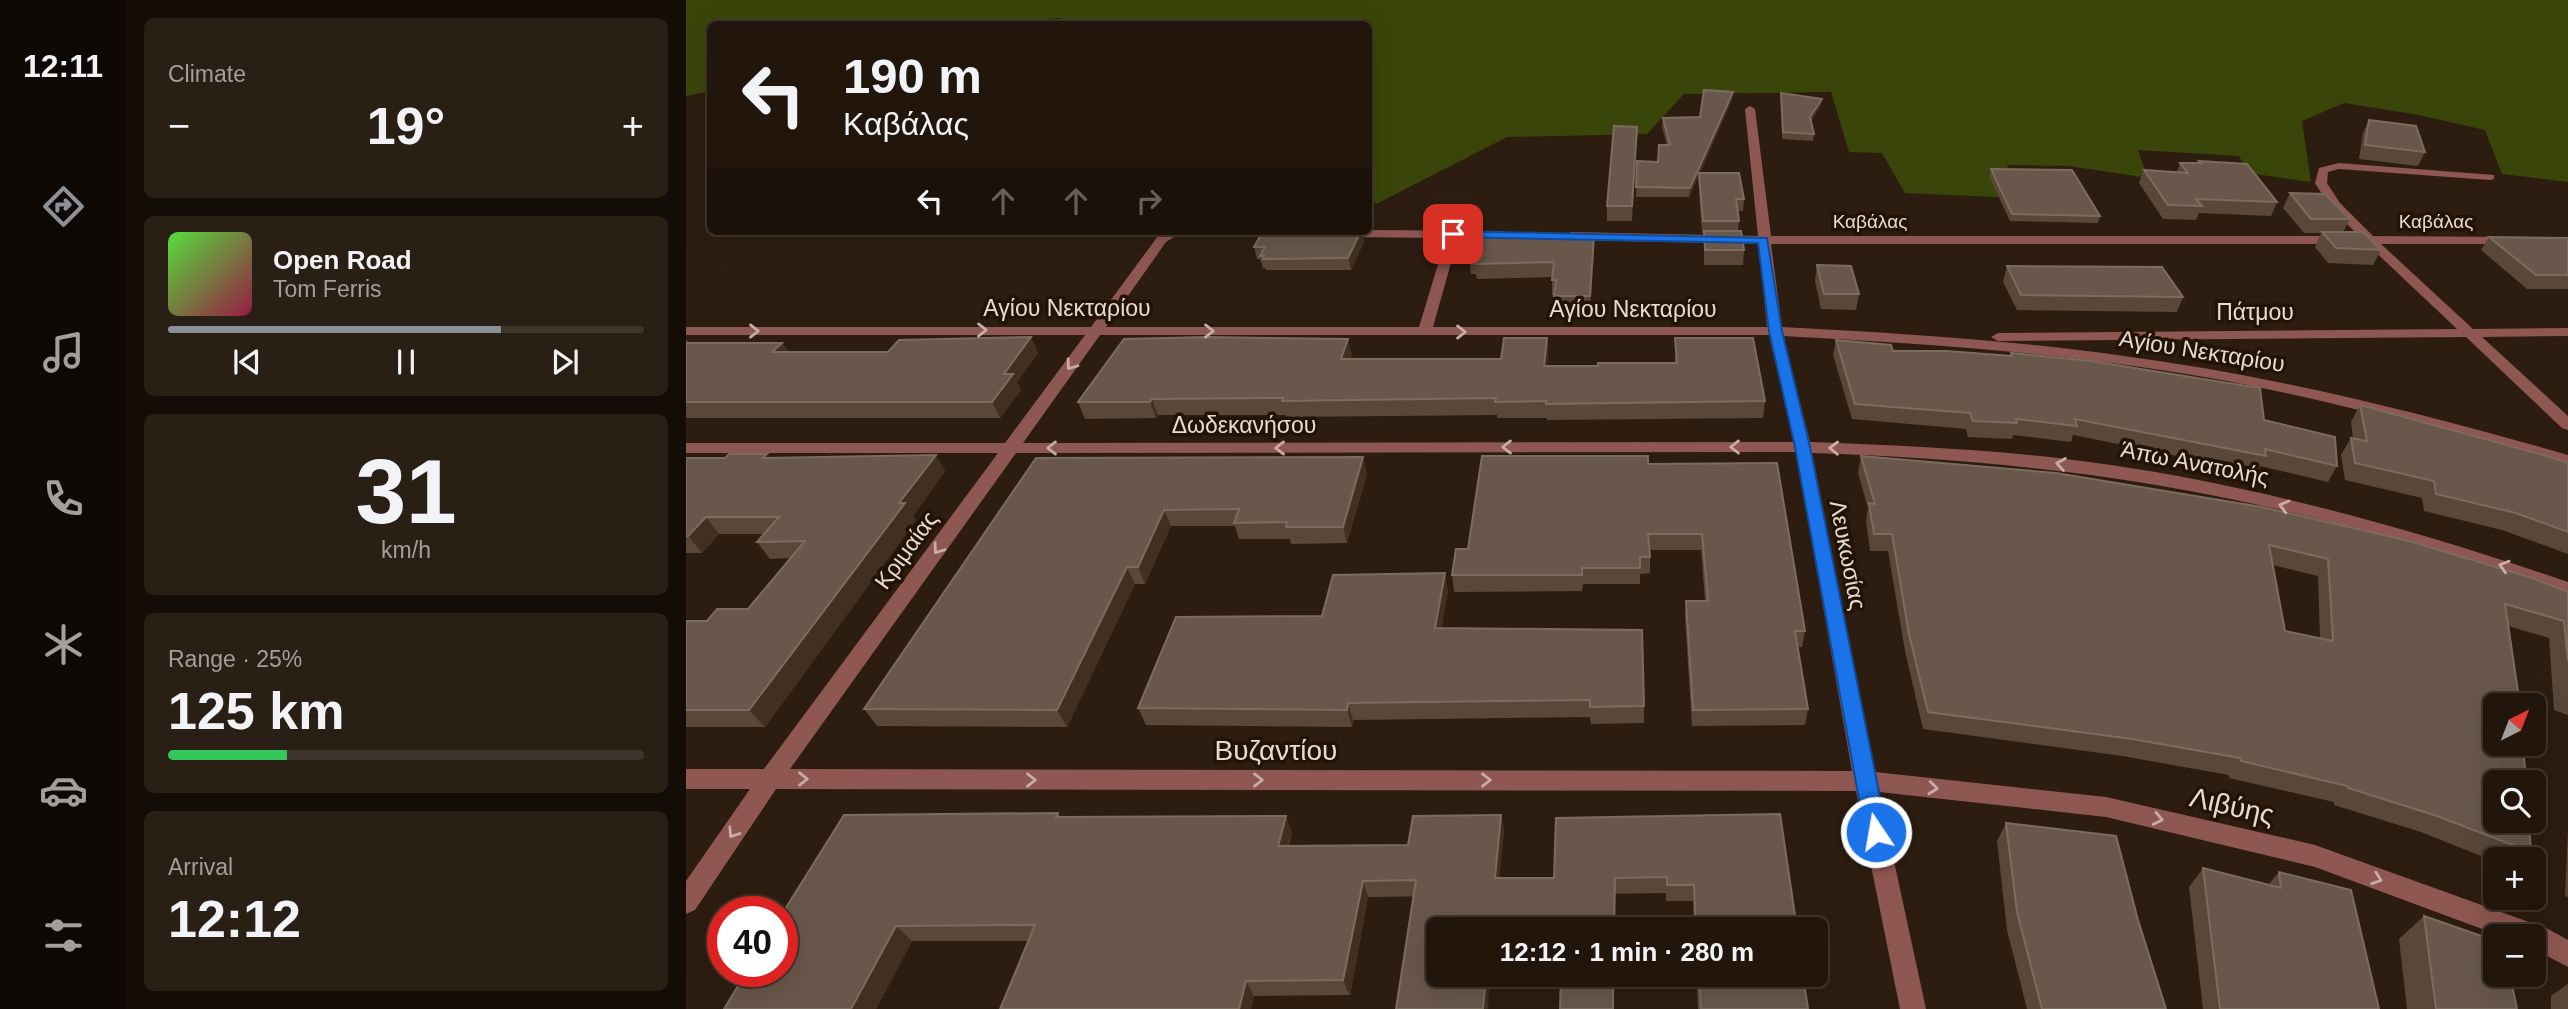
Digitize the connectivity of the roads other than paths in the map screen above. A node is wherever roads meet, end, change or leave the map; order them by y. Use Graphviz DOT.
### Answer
graph roads {
  1 [pos="1750,109"];
  2 [pos="2490,177"];
  3 [pos="1372,233"];
  4 [pos="1453,234"];
  5 [pos="1168,235"];
  6 [pos="1520,236"];
  7 [pos="1561,236"];
  8 [pos="1763,240"];
  9 [pos="2370,240"];
  10 [pos="2528,240"];
  11 [pos="1096,330"];
  12 [pos="686,331"];
  13 [pos="1775,331"];
  14 [pos="2568,332"];
  15 [pos="1424,333"];
  16 [pos="2467,333"];
  17 [pos="1943,341"];
  18 [pos="2171,351"];
  19 [pos="2568,425"];
  20 [pos="1803,447"];
  21 [pos="686,448"];
  22 [pos="1011,448"];
  23 [pos="2568,460"];
  24 [pos="2568,589"];
  25 [pos="686,779"];
  26 [pos="770,779"];
  27 [pos="1865,781"];
  28 [pos="686,902"];
  29 [pos="2568,954"];
  30 [pos="1913,1009"];
  1 -- 8 [label="street, Λευκωσίας"];
  2 -- 9 [label="street"];
  3 -- 4 [label="street"];
  4 -- 6 [label="street"];
  4 -- 15 [label="street"];
  5 -- 11 [label="street, Κριμαίας"];
  7 -- 8 [label="street, Καβάλας"];
  8 -- 9 [label="street, Καβάλας"];
  8 -- 13 [label="street, Λευκωσίας"];
  9 -- 10 [label="street, Καβάλας"];
  9 -- 16 [label="street"];
  12 -- 11 [label="street, Αγίου Νεκταρίου, one-way"];
  11 -- 15 [label="street, Αγίου Νεκταρίου, one-way"];
  11 -- 22 [label="street, Κριμαίας, one-way"];
  15 -- 13 [label="street, Αγίου Νεκταρίου, one-way"];
  13 -- 17 [label="street, Αγίου Νεκταρίου"];
  13 -- 20 [label="street, Λευκωσίας"];
  14 -- 16 [label="street, Πάτμου"];
  16 -- 18 [label="street, Πάτμου"];
  16 -- 19 [label="street"];
  17 -- 18 [label="street, Αγίου Νεκταρίου"];
  17 -- 18 [label="street, Πάτμου"];
  18 -- 23 [label="street, Αγίου Νεκταρίου"];
  20 -- 22 [label="street, Δωδεκανήσου, one-way"];
  24 -- 20 [label="street, Άπω Ανατολής, one-way"];
  20 -- 27 [label="street, Λευκωσίας"];
  21 -- 22 [label="street, Δωδεκανήσου"];
  22 -- 26 [label="street, Κριμαίας, one-way"];
  25 -- 26 [label="street, Βυζαντίου"];
  26 -- 27 [label="street, Βυζαντίου, one-way"];
  26 -- 28 [label="street, Κριμαίας, one-way"];
  27 -- 29 [label="street, Λιβύης, one-way"];
  27 -- 30 [label="street, Λευκωσίας"];
}
